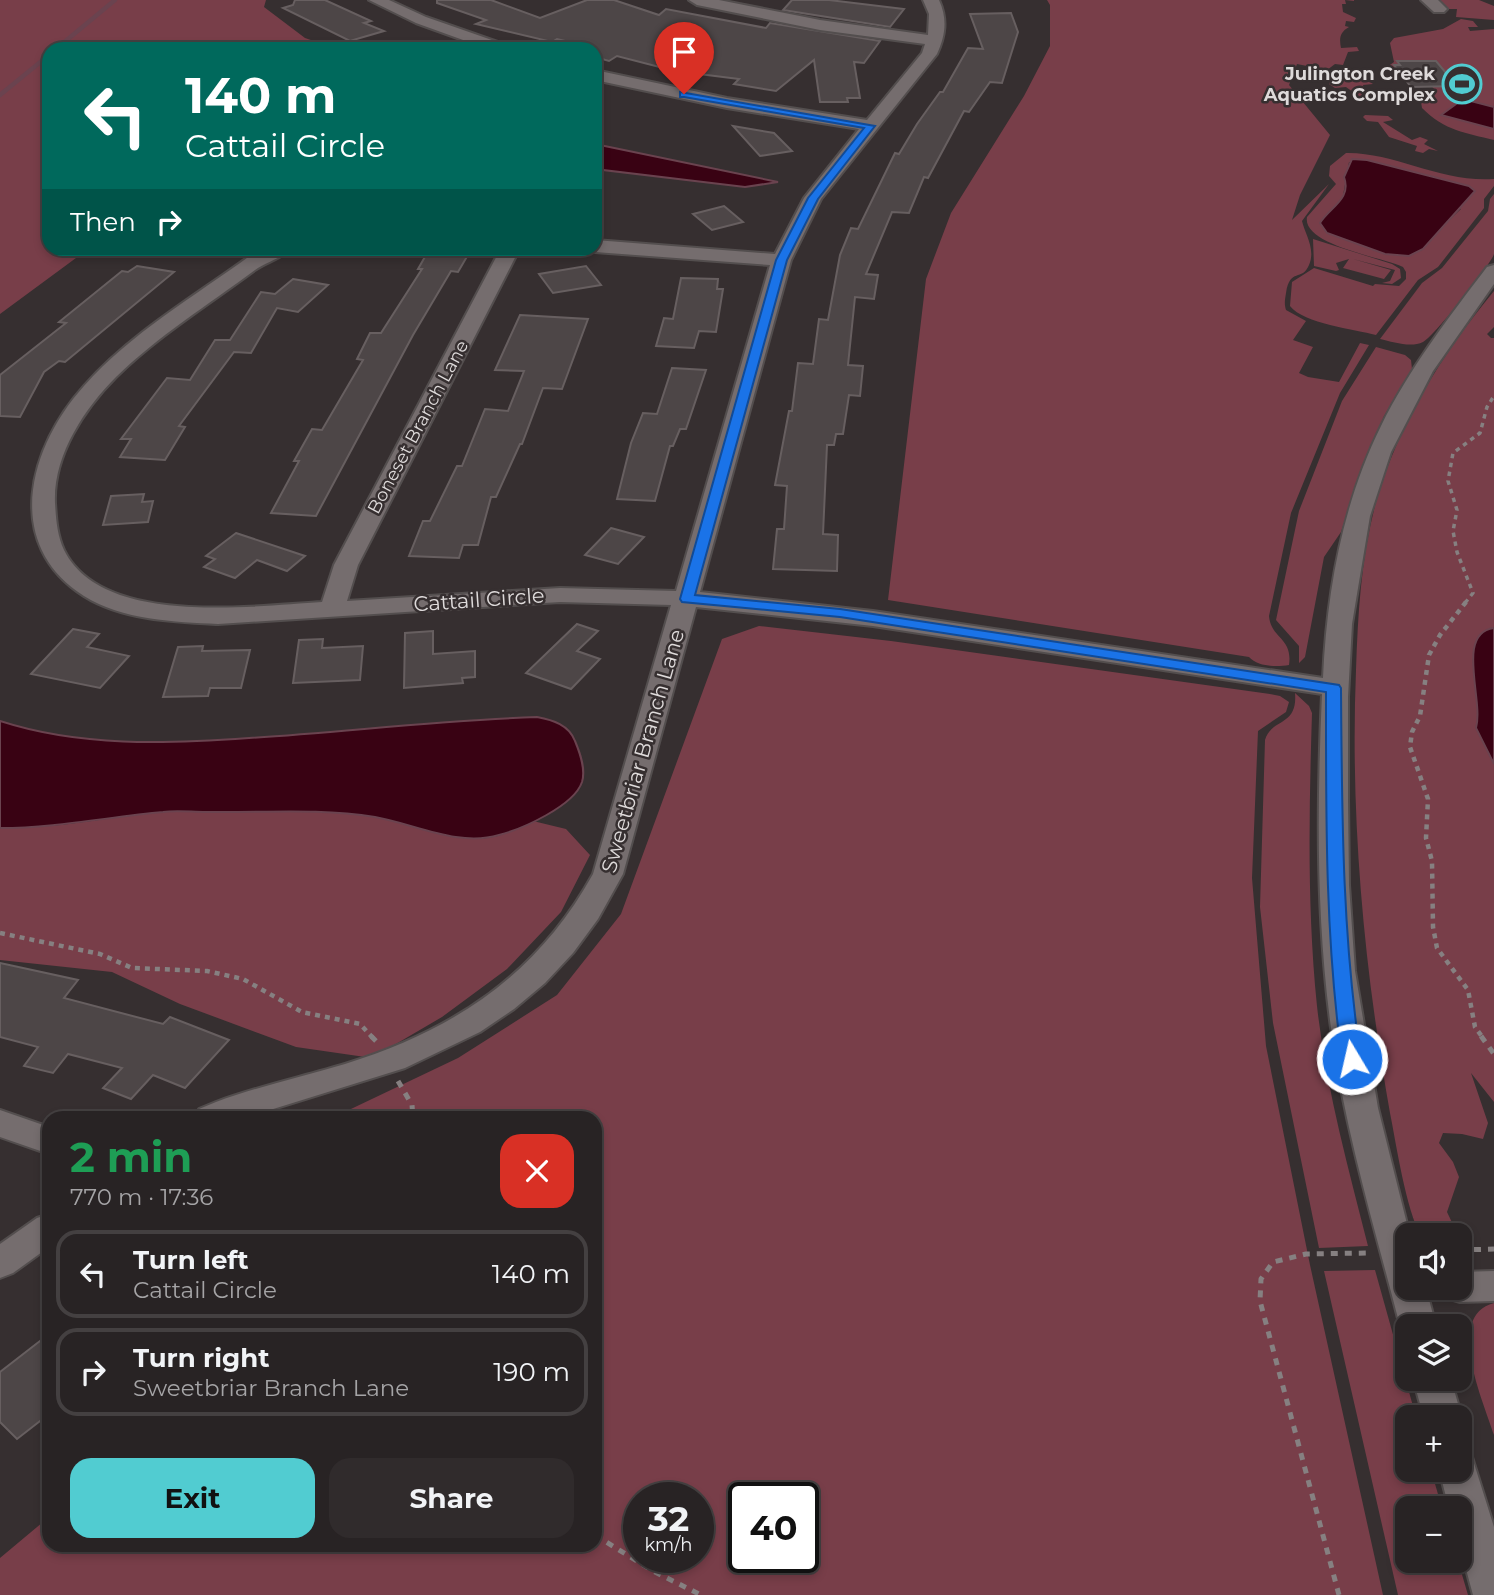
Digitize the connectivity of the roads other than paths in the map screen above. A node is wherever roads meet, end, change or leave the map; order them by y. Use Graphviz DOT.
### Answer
graph roads {
  1 [pos="377,0"];
  2 [pos="696,0"];
  3 [pos="931,0"];
  4 [pos="936,41"];
  5 [pos="483,42"];
  6 [pos="602,76"];
  7 [pos="870,126"];
  8 [pos="602,247"];
  9 [pos="266,256"];
  10 [pos="507,256"];
  11 [pos="781,260"];
  12 [pos="1494,271"];
  13 [pos="687,599"];
  14 [pos="333,609"];
  15 [pos="1334,688"];
  16 [pos="228,1111"];
  17 [pos="0,1123"];
  18 [pos="42,1138"];
  19 [pos="42,1232"];
  20 [pos="1395,1245"];
  21 [pos="0,1263"];
  22 [pos="1494,1286"];
  23 [pos="1472,1287"];
  24 [pos="1461,1482"];
  25 [pos="1493,1595"];
  1 -- 5 [label="street"];
  2 -- 4 [label="street"];
  3 -- 4 [label="street"];
  4 -- 7 [label="street, Sweetbriar Branch Lane"];
  6 -- 7 [label="street"];
  7 -- 11 [label="street, Sweetbriar Branch Lane"];
  8 -- 11 [label="street"];
  9 -- 14 [label="street, Cattail Circle"];
  10 -- 14 [label="street, Boneset Branch Lane"];
  11 -- 13 [label="street, Sweetbriar Branch Lane"];
  12 -- 15 [label="street"];
  13 -- 14 [label="street, Cattail Circle"];
  13 -- 15 [label="street, Cattail Circle"];
  13 -- 16 [label="street, Sweetbriar Branch Lane"];
  15 -- 20 [label="street"];
  17 -- 18 [label="street"];
  19 -- 21 [label="street"];
  22 -- 23 [label="street"];
  24 -- 25 [label="street"];
}
